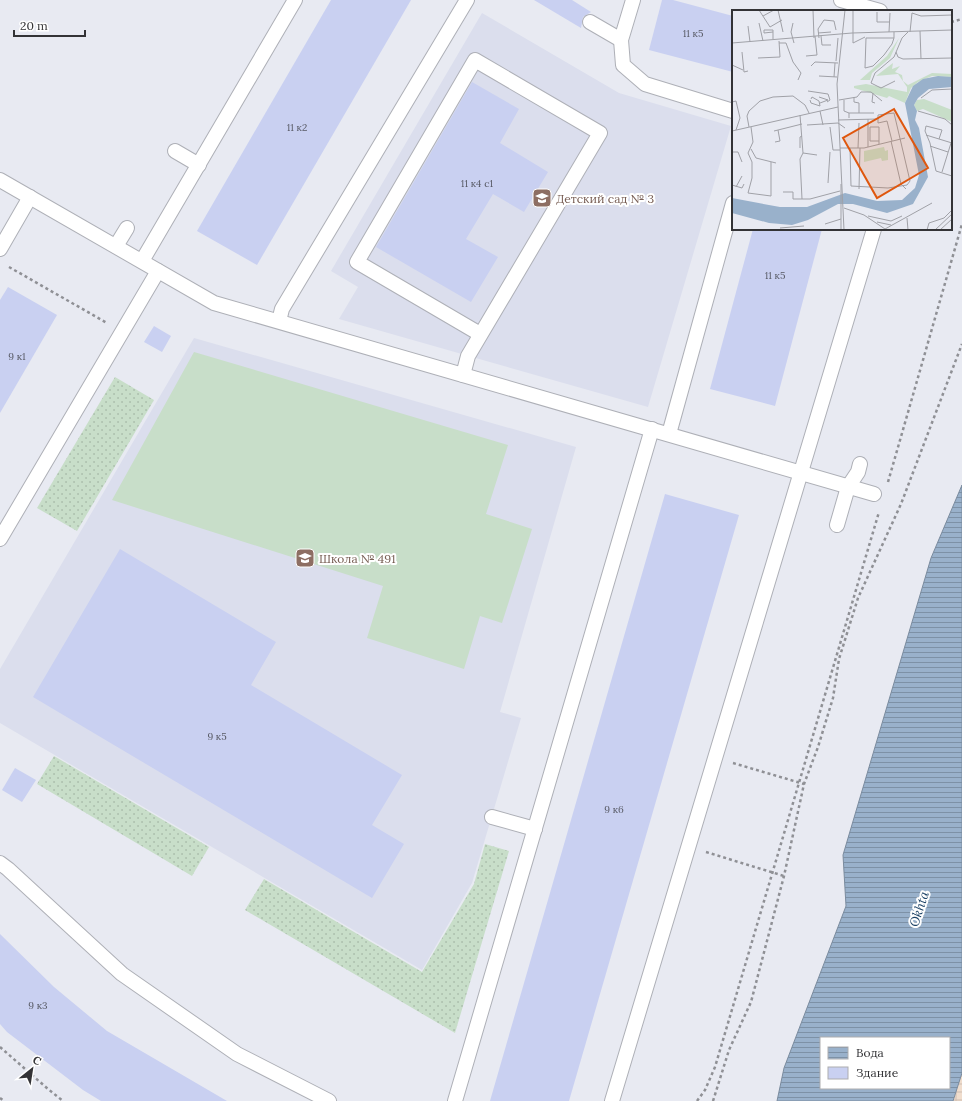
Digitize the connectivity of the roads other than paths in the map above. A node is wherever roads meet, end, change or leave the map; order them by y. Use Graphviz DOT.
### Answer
graph roads {
  1 [pos="295,0"];
  2 [pos="467,0"];
  3 [pos="631,0"];
  4 [pos="841,0"];
  5 [pos="876,10"];
  6 [pos="590,22"];
  7 [pos="621,40"];
  8 [pos="732,111"];
  9 [pos="175,151"];
  10 [pos="199,165"];
  11 [pos="0,180"];
  12 [pos="30,197"];
  13 [pos="732,207"];
  14 [pos="126,228"];
  15 [pos="874,230"];
  16 [pos="116,246"];
  17 [pos="0,249"];
  18 [pos="142,261"];
  19 [pos="158,270"];
  20 [pos="279,321"];
  21 [pos="480,334"];
  22 [pos="462,375"];
  23 [pos="652,429"];
  24 [pos="669,434"];
  25 [pos="860,464"];
  26 [pos="801,473"];
  27 [pos="848,487"];
  28 [pos="880,491"];
  29 [pos="837,525"];
  30 [pos="0,539"];
  31 [pos="492,817"];
  32 [pos="535,829"];
  33 [pos="0,863"];
  34 [pos="329,1101"];
  35 [pos="455,1101"];
  36 [pos="612,1101"];
  1 -- 10 [label="lane"];
  2 -- 20 [label="lane"];
  3 -- 7 [label="lane"];
  4 -- 5 [label="lane"];
  6 -- 7 [label="lane"];
  7 -- 8 [label="lane"];
  9 -- 10 [label="lane"];
  10 -- 18 [label="lane"];
  11 -- 12 [label="lane"];
  12 -- 16 [label="lane"];
  12 -- 17 [label="lane"];
  13 -- 24 [label="lane"];
  14 -- 16 [label="lane"];
  15 -- 26 [label="lane"];
  16 -- 18 [label="lane"];
  18 -- 19 [label="lane"];
  19 -- 20 [label="lane"];
  19 -- 30 [label="lane"];
  20 -- 22 [label="lane"];
  21 -- 21 [label="lane"];
  21 -- 22 [label="lane"];
  22 -- 23 [label="lane"];
  23 -- 24 [label="lane"];
  23 -- 32 [label="lane"];
  24 -- 26 [label="lane"];
  25 -- 27 [label="lane"];
  26 -- 27 [label="lane"];
  26 -- 36 [label="lane"];
  27 -- 28 [label="lane"];
  27 -- 29 [label="lane"];
  31 -- 32 [label="lane"];
  32 -- 35 [label="lane"];
  33 -- 34 [label="lane"];
}
